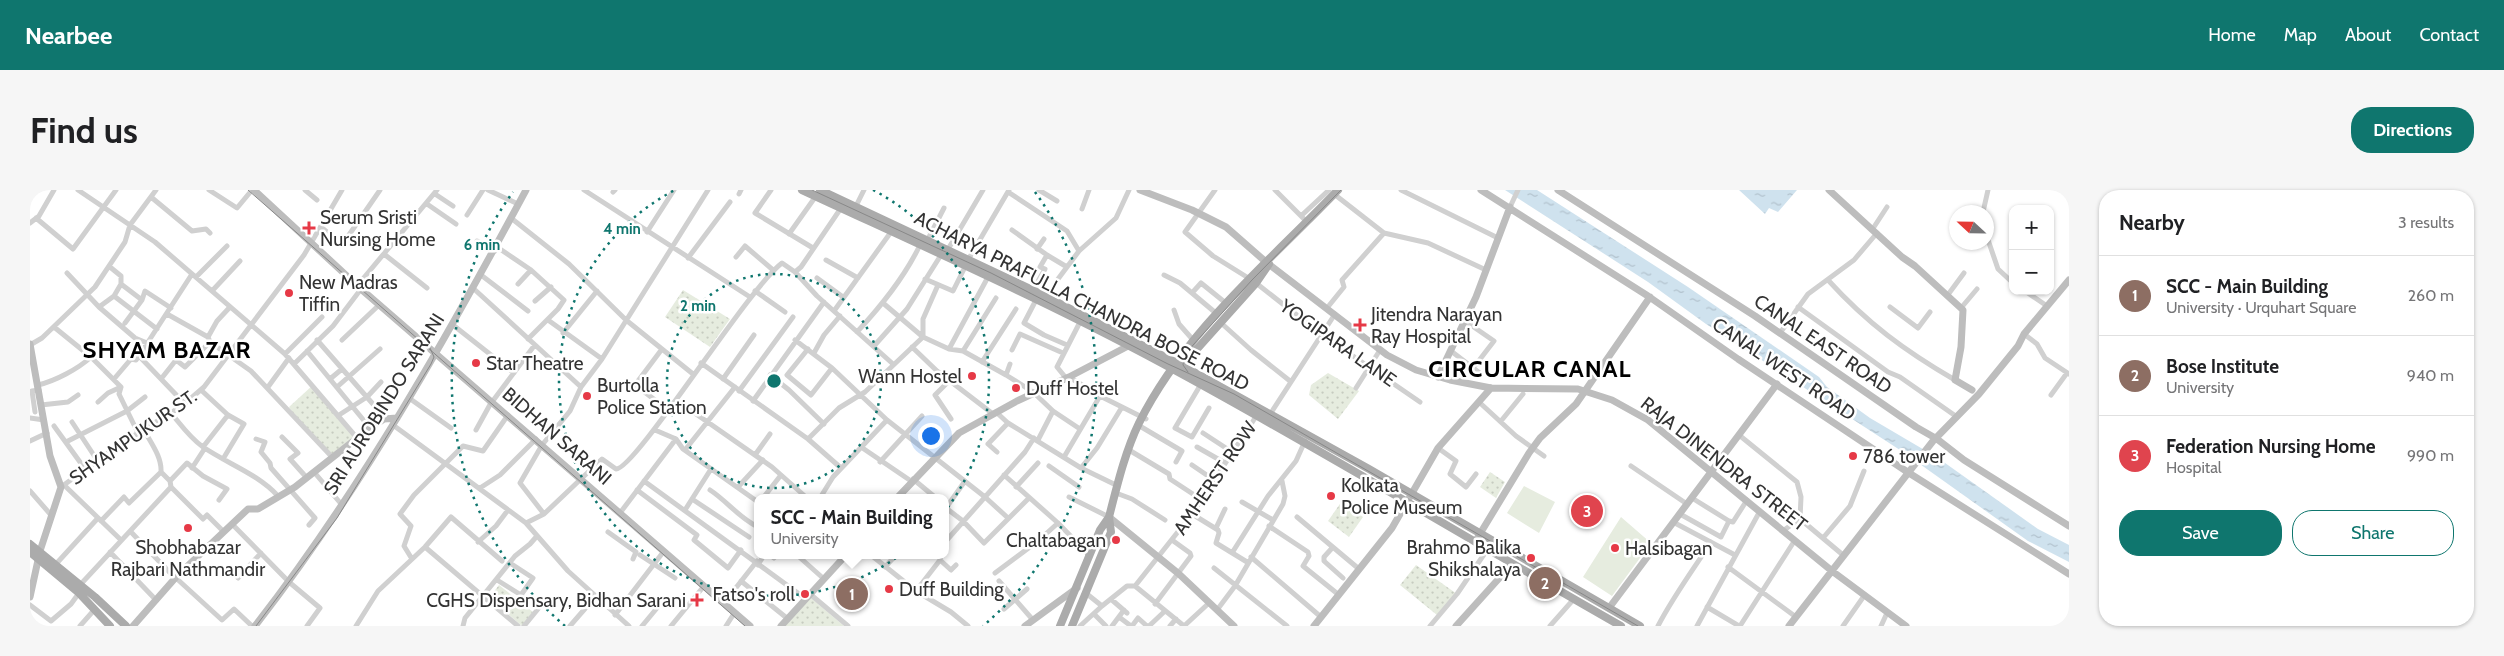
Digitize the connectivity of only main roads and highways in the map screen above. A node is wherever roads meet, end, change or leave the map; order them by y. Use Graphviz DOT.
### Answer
graph roads {
  1 [pos="253,190"];
  2 [pos="526,190"];
  3 [pos="802,190"];
  4 [pos="1140,190"];
  5 [pos="1481,190"];
  6 [pos="1558,190"];
  7 [pos="1829,190"];
  8 [pos="1334,191"];
  9 [pos="818,193"];
  10 [pos="1511,204"];
  11 [pos="854,210"];
  12 [pos="923,243"];
  13 [pos="1268,263"];
  14 [pos="967,264"];
  15 [pos="2069,280"];
  16 [pos="1253,281"];
  17 [pos="1650,297"];
  18 [pos="1046,301"];
  19 [pos="1219,318"];
  20 [pos="30,344"];
  21 [pos="1132,345"];
  22 [pos="436,354"];
  23 [pos="1182,367"];
  24 [pos="1438,376"];
  25 [pos="1778,384"];
  26 [pos="1491,388"];
  27 [pos="1972,390"];
  28 [pos="1586,391"];
  29 [pos="1268,417"];
  30 [pos="395,422"];
  31 [pos="1935,440"];
  32 [pos="1911,470"];
  33 [pos="1712,471"];
  34 [pos="900,494"];
  35 [pos="1410,498"];
  36 [pos="1109,517"];
  37 [pos="2068,524"];
  38 [pos="1481,534"];
  39 [pos="1475,542"];
  40 [pos="30,544"];
  41 [pos="30,552"];
  42 [pos="39,555"];
  43 [pos="842,559"];
  44 [pos="1512,564"];
  45 [pos="1832,571"];
  46 [pos="2069,574"];
  47 [pos="1077,588"];
  48 [pos="80,589"];
  49 [pos="30,597"];
  50 [pos="1609,608"];
  51 [pos="2069,621"];
  52 [pos="110,626"];
  53 [pos="126,626"];
  54 [pos="133,626"];
  55 [pos="253,626"];
  56 [pos="750,626"];
  57 [pos="781,626"];
  58 [pos="1025,626"];
  59 [pos="1060,626"];
  60 [pos="1072,626"];
  61 [pos="1234,626"];
  62 [pos="1314,626"];
  63 [pos="1456,626"];
  64 [pos="1621,626"];
  65 [pos="1640,626"];
  66 [pos="1789,626"];
  67 [pos="1906,626"];
  68 [pos="2066,626"];
  1 -- 22 [label="main road, BIDHAN SARANI"];
  2 -- 22 [label="main road, SRI AUROBINDO SARANI"];
  3 -- 9 [label="main road, ACHARYA PRAFULLA CHANDRA BOSE ROAD"];
  4 -- 13 [label="main road, RAJA DINENDRA STREET"];
  5 -- 10 [label="main road, CANAL WEST ROAD"];
  6 -- 31 [label="main road, CANAL EAST ROAD"];
  7 -- 27 [label="main road"];
  8 -- 13 [label="main road"];
  9 -- 11 [label="main road, ACHARYA PRAFULLA CHANDRA BOSE ROAD"];
  9 -- 11 [label="main road, ACHARYA PRAFULLA CHANDRA BOSE ROAD"];
  10 -- 17 [label="main road, CANAL WEST ROAD"];
  10 -- 24 [label="main road"];
  11 -- 12 [label="main road, ACHARYA PRAFULLA CHANDRA BOSE ROAD"];
  11 -- 12 [label="main road, ACHARYA PRAFULLA CHANDRA BOSE ROAD"];
  12 -- 14 [label="main road, ACHARYA PRAFULLA CHANDRA BOSE ROAD"];
  13 -- 16 [label="main road"];
  13 -- 24 [label="main road, RAJA DINENDRA STREET"];
  14 -- 18 [label="main road, ACHARYA PRAFULLA CHANDRA BOSE ROAD"];
  14 -- 18 [label="main road, ACHARYA PRAFULLA CHANDRA BOSE ROAD"];
  15 -- 31 [label="main road"];
  16 -- 19 [label="main road"];
  16 -- 19 [label="main road"];
  17 -- 25 [label="main road, CANAL WEST ROAD"];
  17 -- 28 [label="main road"];
  18 -- 21 [label="main road, ACHARYA PRAFULLA CHANDRA BOSE ROAD"];
  18 -- 21 [label="main road, ACHARYA PRAFULLA CHANDRA BOSE ROAD"];
  19 -- 23 [label="main road"];
  19 -- 23 [label="main road"];
  20 -- 42 [label="main road"];
  21 -- 23 [label="main road, ACHARYA PRAFULLA CHANDRA BOSE ROAD"];
  21 -- 34 [label="main road"];
  22 -- 30 [label="main road, SRI AUROBINDO SARANI"];
  22 -- 56 [label="main road, BIDHAN SARANI"];
  23 -- 29 [label="main road, ACHARYA PRAFULLA CHANDRA BOSE ROAD"];
  23 -- 29 [label="main road, ACHARYA PRAFULLA CHANDRA BOSE ROAD"];
  23 -- 36 [label="main road"];
  24 -- 26 [label="main road, RAJA DINENDRA STREET"];
  25 -- 32 [label="main road, CANAL WEST ROAD"];
  25 -- 33 [label="main road"];
  26 -- 28 [label="main road, RAJA DINENDRA STREET"];
  26 -- 35 [label="main road"];
  28 -- 33 [label="main road, RAJA DINENDRA STREET"];
  28 -- 38 [label="main road"];
  29 -- 35 [label="main road, ACHARYA PRAFULLA CHANDRA BOSE ROAD"];
  29 -- 35 [label="main road, ACHARYA PRAFULLA CHANDRA BOSE ROAD"];
  30 -- 54 [label="main road"];
  30 -- 55 [label="main road, SRI AUROBINDO SARANI"];
  31 -- 32 [label="main road"];
  31 -- 37 [label="main road, CANAL EAST ROAD"];
  32 -- 45 [label="main road"];
  32 -- 46 [label="main road, CANAL WEST ROAD"];
  33 -- 45 [label="main road, RAJA DINENDRA STREET"];
  33 -- 50 [label="main road"];
  35 -- 38 [label="main road, ACHARYA PRAFULLA CHANDRA BOSE ROAD"];
  35 -- 39 [label="main road, ACHARYA PRAFULLA CHANDRA BOSE ROAD"];
  35 -- 62 [label="main road"];
  36 -- 47 [label="main road"];
  36 -- 60 [label="main road"];
  36 -- 61 [label="main road"];
  38 -- 39 [label="main road"];
  38 -- 50 [label="main road, ACHARYA PRAFULLA CHANDRA BOSE ROAD"];
  39 -- 44 [label="main road, ACHARYA PRAFULLA CHANDRA BOSE ROAD"];
  40 -- 42 [label="main road"];
  41 -- 42 [label="main road"];
  42 -- 48 [label="main road"];
  42 -- 48 [label="main road"];
  42 -- 49 [label="main road"];
  43 -- 57 [label="main road"];
  44 -- 63 [label="main road"];
  44 -- 64 [label="main road, ACHARYA PRAFULLA CHANDRA BOSE ROAD"];
  45 -- 66 [label="main road"];
  45 -- 67 [label="main road, RAJA DINENDRA STREET"];
  47 -- 58 [label="main road"];
  47 -- 59 [label="main road"];
  48 -- 52 [label="main road"];
  48 -- 53 [label="main road"];
  50 -- 65 [label="main road, ACHARYA PRAFULLA CHANDRA BOSE ROAD"];
  51 -- 68 [label="main road"];
}
